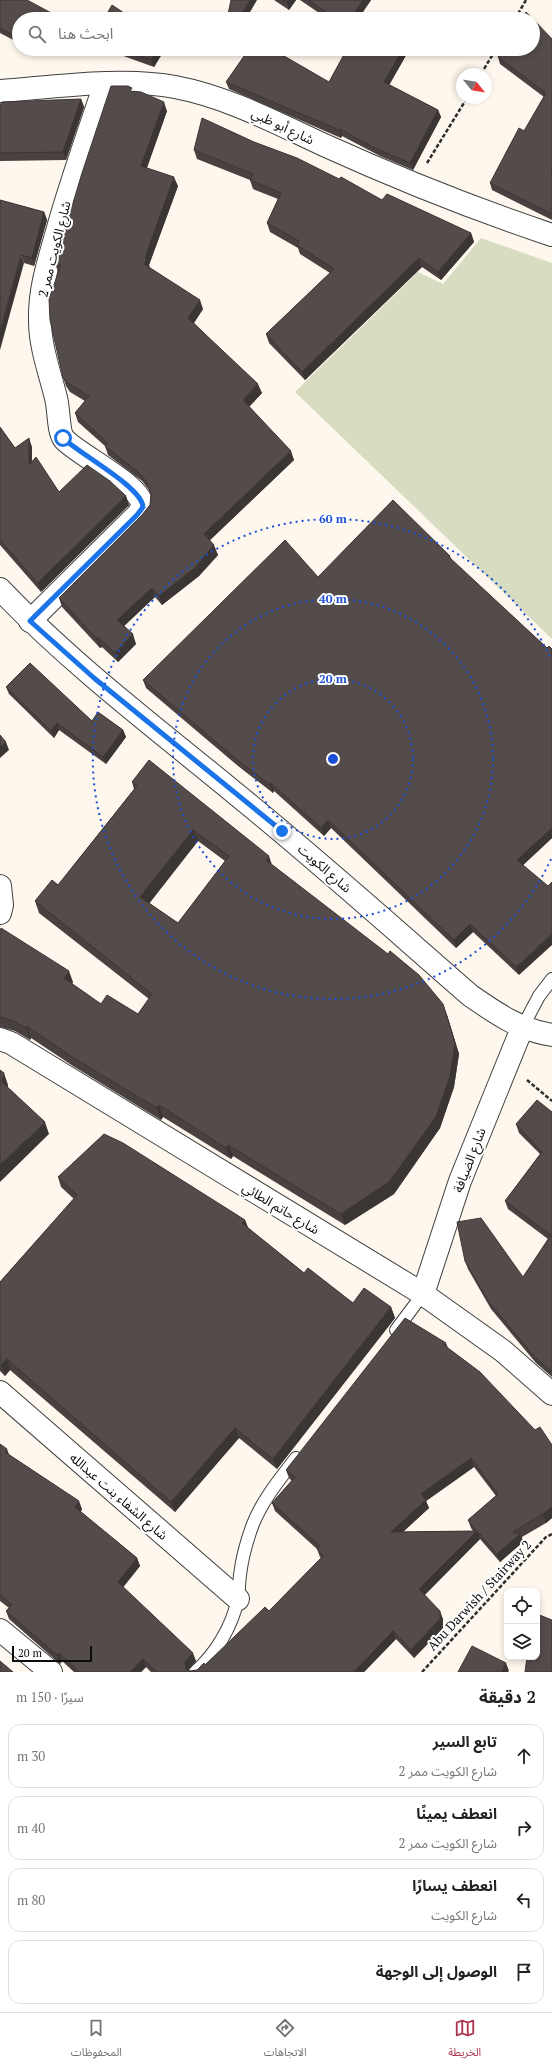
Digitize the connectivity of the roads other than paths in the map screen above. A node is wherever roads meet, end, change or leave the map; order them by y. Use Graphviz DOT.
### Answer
graph roads {
  1 [pos="105,84"];
  2 [pos="0,91"];
  3 [pos="552,235"];
  4 [pos="0,589"];
  5 [pos="30,621"];
  6 [pos="0,886"];
  7 [pos="0,913"];
  8 [pos="552,979"];
  9 [pos="522,1028"];
  10 [pos="552,1034"];
  11 [pos="0,1039"];
  12 [pos="423,1294"];
  13 [pos="390,1337"];
  14 [pos="0,1392"];
  15 [pos="552,1394"];
  16 [pos="304,1448"];
  17 [pos="238,1599"];
  18 [pos="0,1630"];
  19 [pos="51,1672"];
  20 [pos="195,1672"];
  1 -- 2 [label="street, شارع أبو ظبي"];
  1 -- 3 [label="street, شارع أبو ظبي"];
  1 -- 5 [label="street, شارع الكويت ممر 2"];
  4 -- 5 [label="street, شارع الكويت"];
  5 -- 9 [label="street, شارع الكويت"];
  6 -- 7 [label="street"];
  8 -- 9 [label="lane"];
  9 -- 10 [label="street, شارع الكويت"];
  9 -- 12 [label="street, شارع الضيافة"];
  11 -- 12 [label="street, شارع حاتم الطائي"];
  12 -- 13 [label="lane"];
  12 -- 15 [label="street, شارع حاتم الطائي"];
  14 -- 17 [label="street, شارع الشفاء بنت عبدالله"];
  16 -- 17 [label="lane"];
  17 -- 20 [label="lane"];
  18 -- 19 [label="street"];
}
